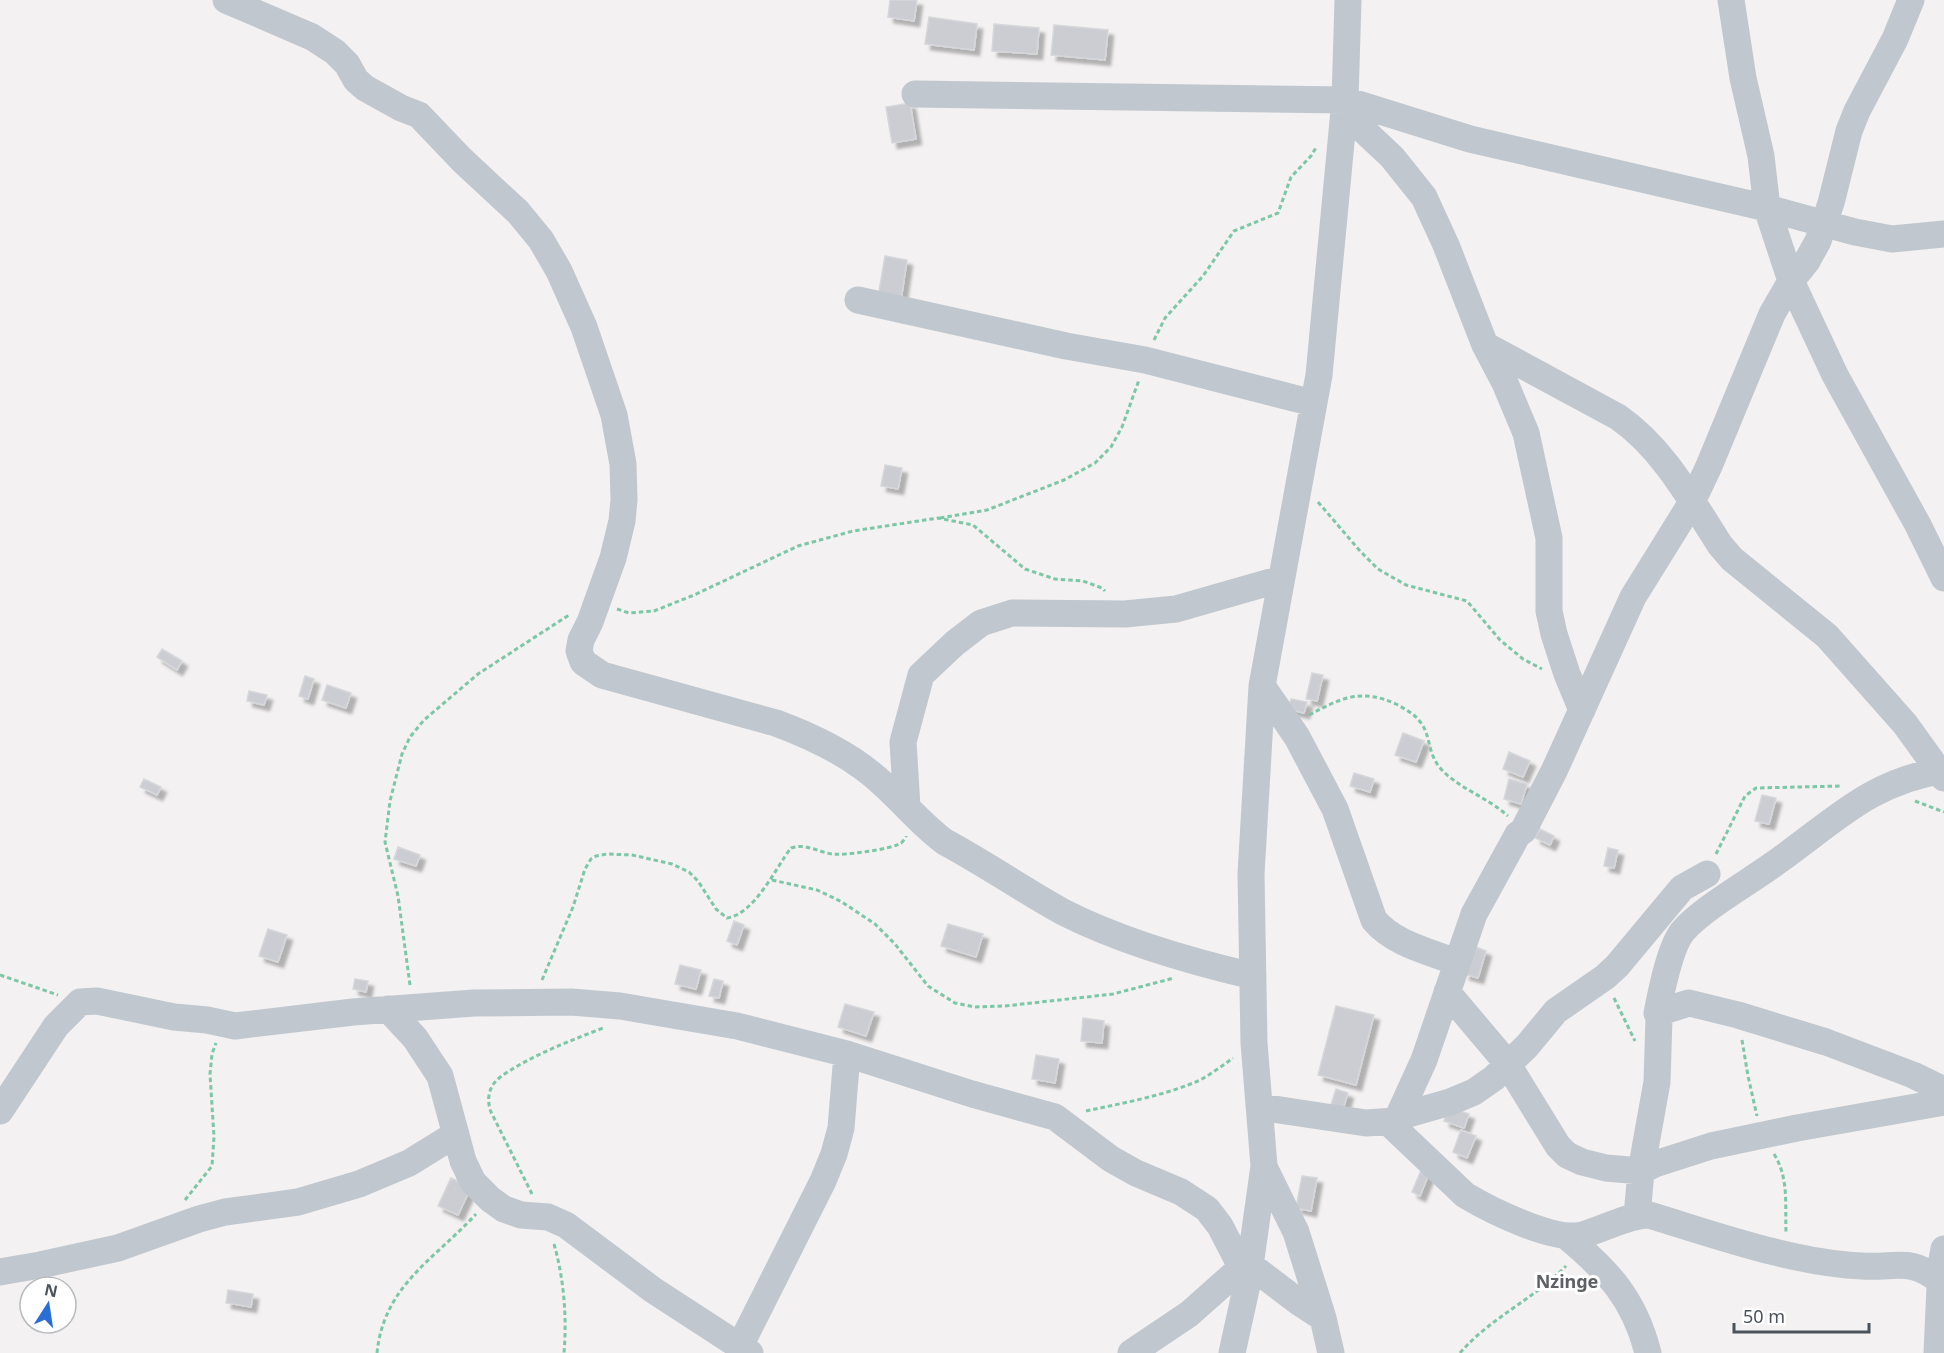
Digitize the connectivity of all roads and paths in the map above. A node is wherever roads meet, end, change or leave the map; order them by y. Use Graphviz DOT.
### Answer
graph roads {
  1 [pos="226,0"];
  2 [pos="1348,0"];
  3 [pos="1731,0"];
  4 [pos="1911,0"];
  5 [pos="915,94"];
  6 [pos="1344,106"];
  7 [pos="1321,139"];
  8 [pos="1767,208"];
  9 [pos="1824,222"];
  10 [pos="1944,234"];
  11 [pos="1791,281"];
  12 [pos="858,300"];
  13 [pos="1485,345"];
  14 [pos="1145,360"];
  15 [pos="1314,403"];
  16 [pos="1300,478"];
  17 [pos="1692,502"];
  18 [pos="938,518"];
  19 [pos="1944,578"];
  20 [pos="1281,579"];
  21 [pos="597,602"];
  22 [pos="1125,614"];
  23 [pos="1567,674"];
  24 [pos="1262,686"];
  25 [pos="1582,710"];
  26 [pos="1289,725"];
  27 [pos="1942,773"];
  28 [pos="1876,791"];
  29 [pos="910,811"];
  30 [pos="1523,831"];
  31 [pos="1707,874"];
  32 [pos="772,880"];
  33 [pos="1456,962"];
  34 [pos="0,975"];
  35 [pos="1253,976"];
  36 [pos="1178,977"];
  37 [pos="1605,977"];
  38 [pos="1447,992"];
  39 [pos="80,1002"];
  40 [pos="528,1003"];
  41 [pos="401,1008"];
  42 [pos="1657,1013"];
  43 [pos="1738,1015"];
  44 [pos="226,1025"];
  45 [pos="605,1027"];
  46 [pos="1254,1043"];
  47 [pos="1636,1043"];
  48 [pos="847,1054"];
  49 [pos="1507,1063"];
  50 [pos="1944,1090"];
  51 [pos="1944,1102"];
  52 [pos="1260,1107"];
  53 [pos="0,1111"];
  54 [pos="1055,1118"];
  55 [pos="1393,1120"];
  56 [pos="456,1134"];
  57 [pos="1761,1136"];
  58 [pos="1264,1166"];
  59 [pos="1641,1171"];
  60 [pos="490,1199"];
  61 [pos="543,1216"];
  62 [pos="1637,1216"];
  63 [pos="167,1229"];
  64 [pos="1574,1243"];
  65 [pos="1944,1249"];
  66 [pos="1788,1255"];
  67 [pos="1247,1271"];
  68 [pos="0,1272"];
  69 [pos="1940,1281"];
  70 [pos="1323,1318"];
  71 [pos="1940,1345"];
  72 [pos="745,1349"];
  73 [pos="377,1353"];
  74 [pos="564,1353"];
  75 [pos="1131,1353"];
  76 [pos="1232,1353"];
  77 [pos="1331,1353"];
  78 [pos="1460,1353"];
  79 [pos="1648,1353"];
  1 -- 21 [label="street"];
  2 -- 6 [label="street"];
  3 -- 8 [label="street"];
  4 -- 9 [label="street"];
  5 -- 6 [label="street"];
  6 -- 8 [label="street"];
  6 -- 13 [label="street"];
  6 -- 15 [label="street"];
  7 -- 14 [label="path"];
  8 -- 9 [label="street"];
  8 -- 11 [label="street"];
  9 -- 10 [label="street"];
  9 -- 11 [label="street"];
  11 -- 17 [label="street"];
  11 -- 19 [label="street"];
  12 -- 14 [label="street"];
  13 -- 17 [label="street"];
  13 -- 23 [label="street"];
  14 -- 15 [label="street"];
  14 -- 18 [label="path"];
  15 -- 16 [label="street"];
  16 -- 20 [label="street"];
  16 -- 23 [label="path"];
  17 -- 25 [label="street"];
  17 -- 27 [label="street"];
  18 -- 21 [label="path"];
  18 -- 22 [label="path"];
  20 -- 22 [label="street"];
  20 -- 24 [label="street"];
  21 -- 29 [label="street"];
  21 -- 41 [label="path"];
  22 -- 29 [label="street"];
  23 -- 25 [label="street"];
  24 -- 26 [label="street"];
  24 -- 35 [label="street"];
  25 -- 30 [label="street"];
  26 -- 30 [label="path"];
  26 -- 33 [label="street"];
  27 -- 28 [label="street"];
  28 -- 31 [label="path"];
  28 -- 42 [label="street"];
  29 -- 32 [label="path"];
  29 -- 35 [label="street"];
  30 -- 33 [label="street"];
  31 -- 37 [label="street"];
  32 -- 36 [label="path"];
  32 -- 40 [label="path"];
  33 -- 38 [label="street"];
  34 -- 39 [label="path"];
  35 -- 46 [label="street"];
  37 -- 47 [label="path"];
  37 -- 49 [label="street"];
  38 -- 49 [label="street"];
  38 -- 55 [label="street"];
  39 -- 44 [label="street"];
  39 -- 53 [label="street"];
  40 -- 41 [label="street"];
  40 -- 48 [label="street"];
  41 -- 44 [label="street"];
  41 -- 56 [label="street"];
  42 -- 43 [label="street"];
  42 -- 59 [label="street"];
  43 -- 50 [label="street"];
  43 -- 57 [label="path"];
  44 -- 63 [label="path"];
  45 -- 61 [label="path"];
  46 -- 52 [label="street"];
  46 -- 54 [label="path"];
  48 -- 54 [label="street"];
  48 -- 72 [label="street"];
  49 -- 55 [label="street"];
  49 -- 59 [label="street"];
  51 -- 57 [label="street"];
  52 -- 55 [label="street"];
  52 -- 58 [label="street"];
  54 -- 67 [label="street"];
  55 -- 64 [label="street"];
  56 -- 60 [label="street"];
  56 -- 63 [label="street"];
  57 -- 59 [label="street"];
  57 -- 66 [label="path"];
  58 -- 67 [label="street"];
  58 -- 70 [label="street"];
  59 -- 62 [label="street"];
  60 -- 61 [label="street"];
  60 -- 73 [label="path"];
  61 -- 72 [label="street"];
  61 -- 74 [label="path"];
  62 -- 64 [label="street"];
  62 -- 66 [label="street"];
  63 -- 68 [label="street"];
  64 -- 78 [label="path"];
  64 -- 79 [label="street"];
  65 -- 69 [label="street"];
  66 -- 69 [label="street"];
  67 -- 70 [label="street"];
  67 -- 75 [label="street"];
  67 -- 76 [label="street"];
  69 -- 71 [label="street"];
  70 -- 77 [label="street"];
}
